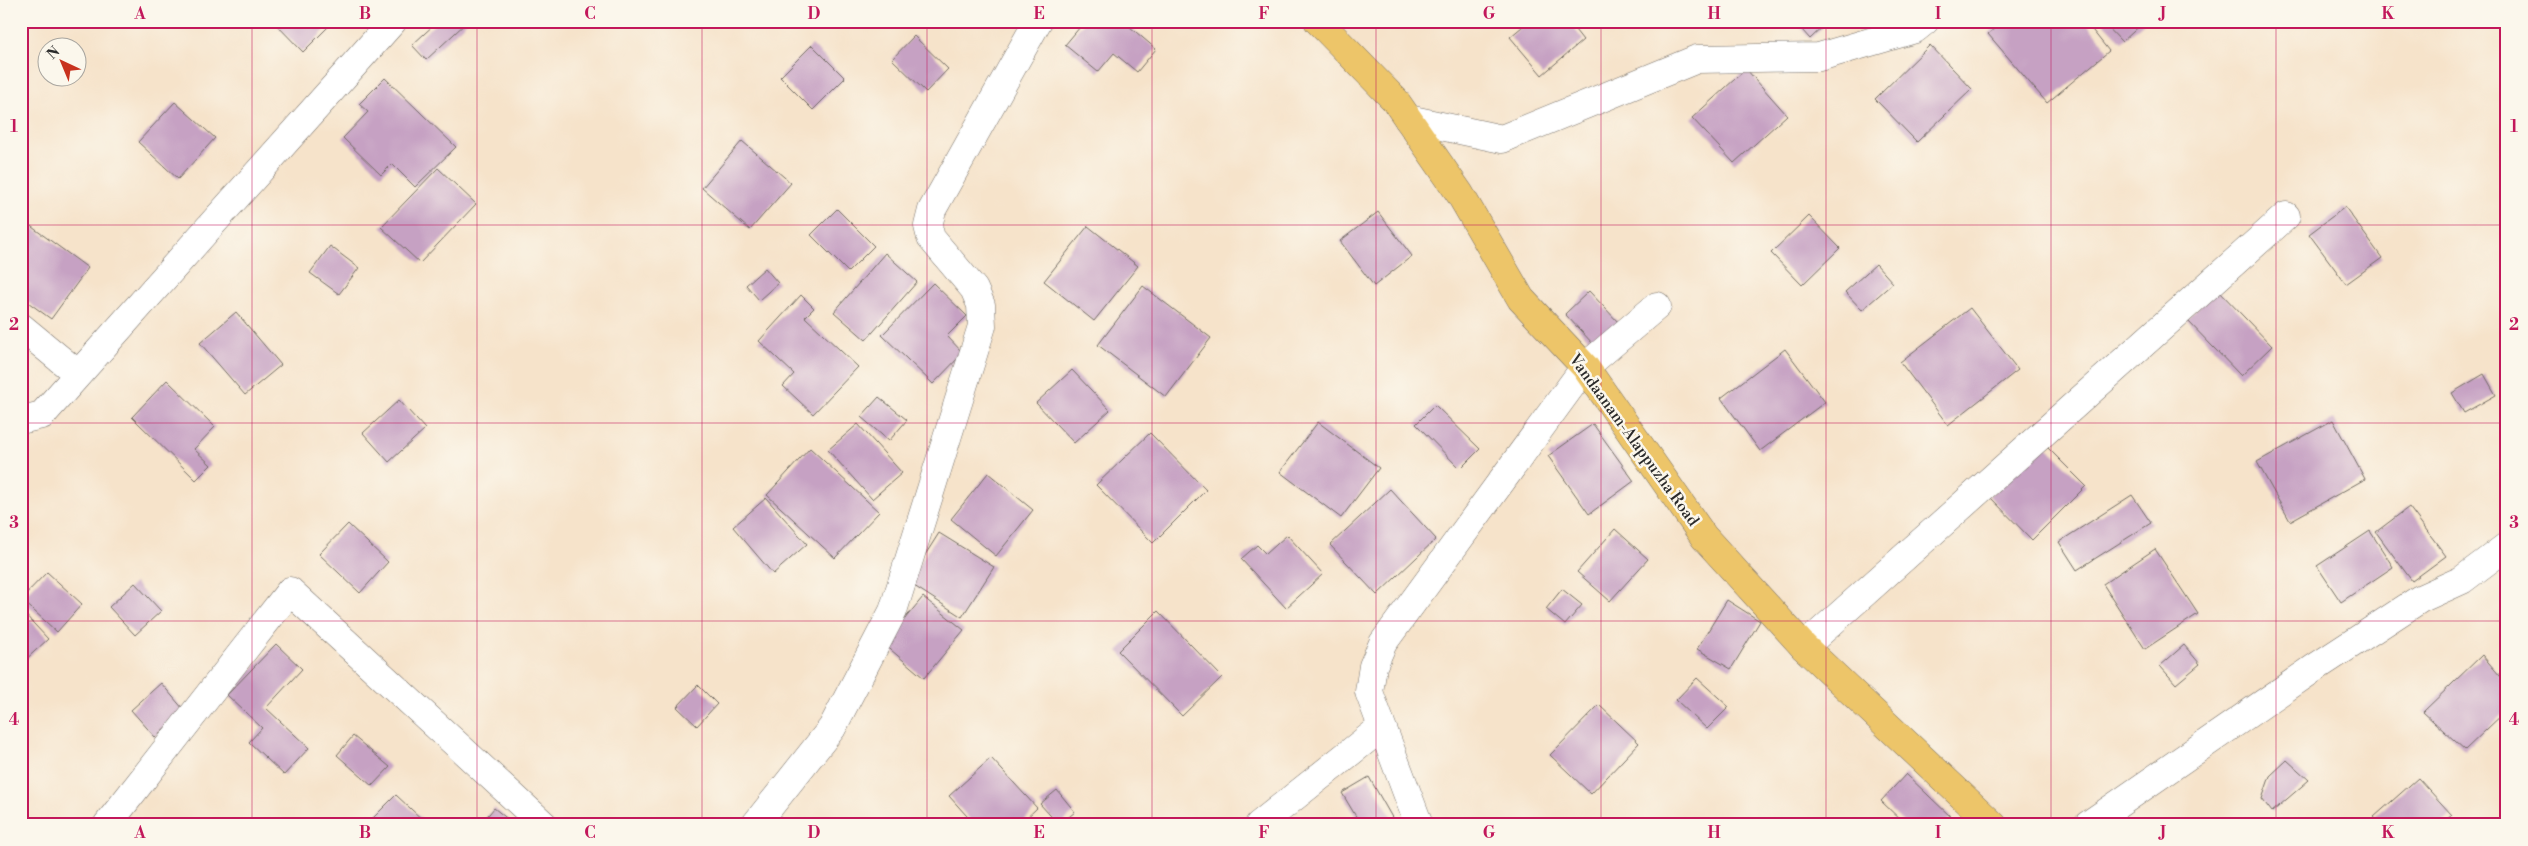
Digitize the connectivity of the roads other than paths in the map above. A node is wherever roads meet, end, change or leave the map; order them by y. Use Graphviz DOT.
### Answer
graph roads {
  1 [pos="392,21"];
  2 [pos="1038,21"];
  3 [pos="1318,21"];
  4 [pos="1925,21"];
  5 [pos="1408,119"];
  6 [pos="2286,216"];
  7 [pos="1658,306"];
  8 [pos="21,327"];
  9 [pos="1585,367"];
  10 [pos="78,374"];
  11 [pos="21,420"];
  12 [pos="2507,546"];
  13 [pos="1804,647"];
  14 [pos="1382,727"];
  15 [pos="108,825"];
  16 [pos="544,825"];
  17 [pos="755,825"];
  18 [pos="1259,825"];
  19 [pos="1419,825"];
  20 [pos="1993,825"];
  21 [pos="2088,825"];
  1 -- 10 [label="street"];
  2 -- 17 [label="street"];
  3 -- 5 [label="main road, Vandaanam-Alappuzha Road"];
  4 -- 5 [label="street"];
  5 -- 9 [label="main road, Vandaanam-Alappuzha Road"];
  6 -- 13 [label="street"];
  7 -- 9 [label="street"];
  8 -- 10 [label="street"];
  9 -- 13 [label="main road, Vandaanam-Alappuzha Road"];
  9 -- 14 [label="street"];
  10 -- 11 [label="street"];
  12 -- 21 [label="street"];
  13 -- 20 [label="main road, Vandaanam-Alappuzha Road"];
  14 -- 18 [label="street"];
  14 -- 19 [label="street"];
  15 -- 16 [label="street"];
}
